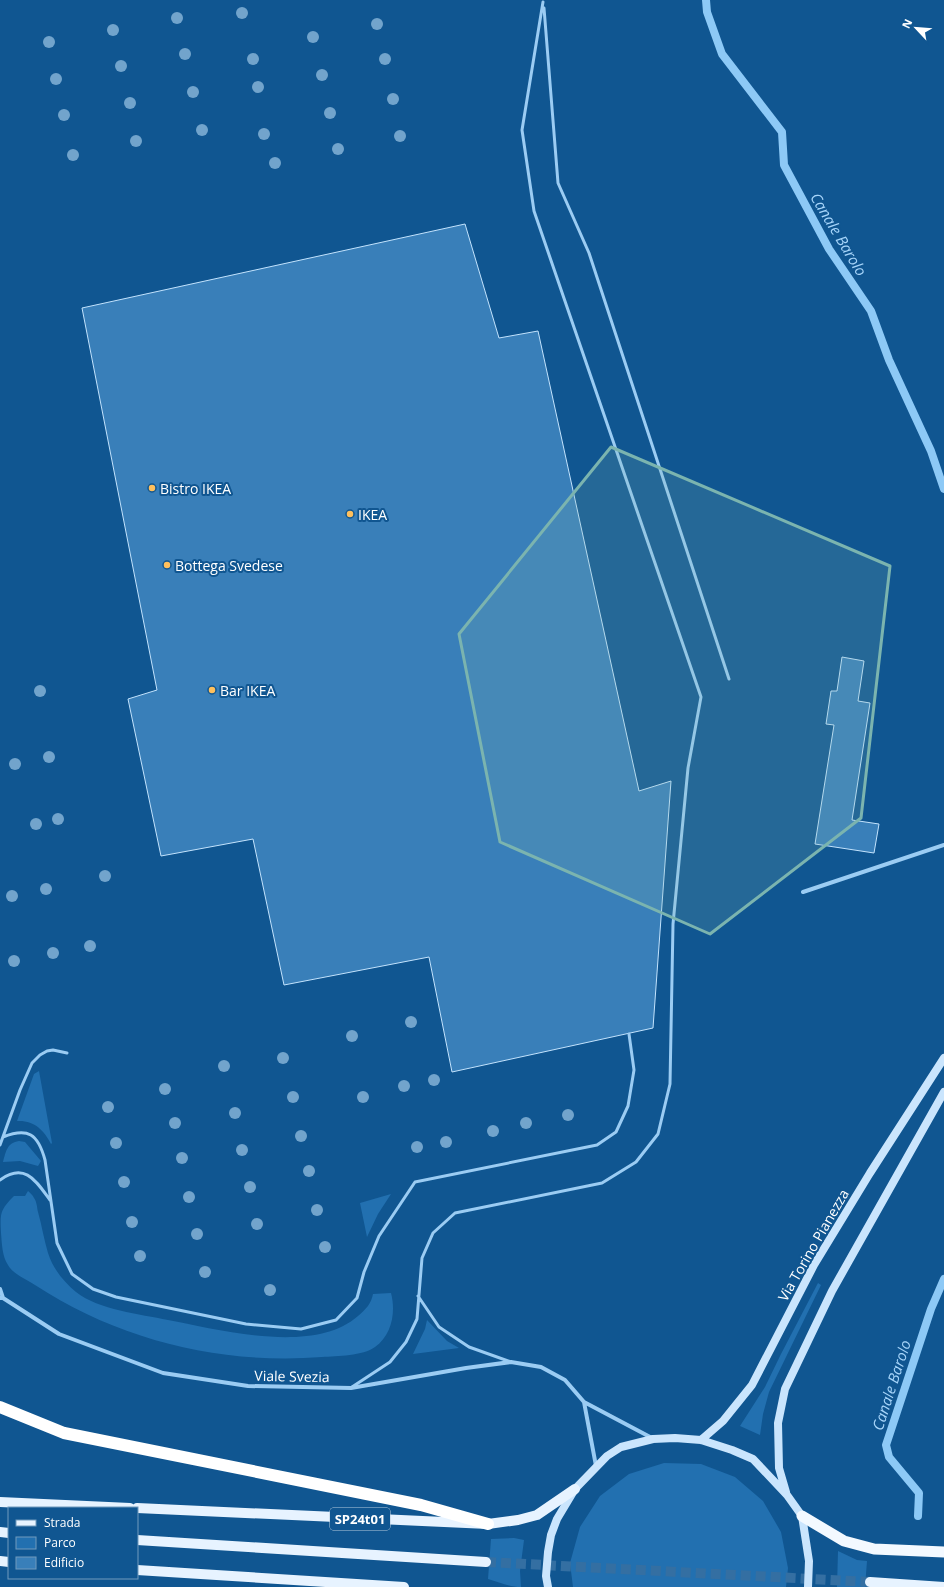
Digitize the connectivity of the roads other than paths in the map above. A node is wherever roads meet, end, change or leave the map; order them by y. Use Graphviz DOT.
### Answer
graph roads {
  1 [pos="543,1"];
  2 [pos="729,679"];
  3 [pos="944,845"];
  4 [pos="803,892"];
  5 [pos="629,1034"];
  6 [pos="67,1053"];
  7 [pos="944,1058"];
  8 [pos="944,1092"];
  9 [pos="3,1137"];
  10 [pos="0,1145"];
  11 [pos="0,1180"];
  12 [pos="50,1200"];
  13 [pos="0,1289"];
  14 [pos="418,1296"];
  15 [pos="2,1298"];
  16 [pos="511,1362"];
  17 [pos="351,1388"];
  18 [pos="584,1402"];
  19 [pos="0,1407"];
  20 [pos="653,1439"];
  21 [pos="701,1440"];
  22 [pos="596,1466"];
  23 [pos="575,1489"];
  24 [pos="787,1495"];
  25 [pos="0,1502"];
  26 [pos="108,1507"];
  27 [pos="138,1508"];
  28 [pos="802,1516"];
  29 [pos="488,1524"];
  30 [pos="138,1540"];
  31 [pos="944,1552"];
  32 [pos="486,1562"];
  33 [pos="138,1570"];
  34 [pos="870,1582"];
  35 [pos="404,1587"];
  36 [pos="548,1587"];
  37 [pos="808,1587"];
  38 [pos="944,1587"];
  1 -- 2 [label="lane"];
  1 -- 14 [label="lane"];
  3 -- 4 [label="street"];
  5 -- 12 [label="lane"];
  6 -- 9 [label="lane"];
  7 -- 21 [label="main road, Via Torino Pianezza"];
  8 -- 24 [label="main road"];
  9 -- 10 [label="lane"];
  9 -- 12 [label="lane"];
  11 -- 12 [label="lane"];
  13 -- 15 [label="street, Viale Svezia"];
  14 -- 16 [label="lane"];
  14 -- 17 [label="lane"];
  15 -- 17 [label="street, Viale Svezia"];
  16 -- 17 [label="street, Viale Svezia"];
  16 -- 18 [label="street, Viale Svezia"];
  18 -- 20 [label="street, Viale Svezia"];
  18 -- 22 [label="street"];
  19 -- 29 [label="highway"];
  20 -- 21 [label="main road"];
  20 -- 22 [label="main road"];
  21 -- 24 [label="main road"];
  22 -- 23 [label="main road"];
  23 -- 29 [label="main road, SP24t01"];
  23 -- 36 [label="main road"];
  24 -- 28 [label="main road"];
  25 -- 26 [label="main road"];
  27 -- 29 [label="main road, SP24t01"];
  28 -- 31 [label="highway"];
  28 -- 37 [label="main road"];
  30 -- 32 [label="main road"];
  33 -- 35 [label="main road"];
  34 -- 38 [label="main road"];
}
